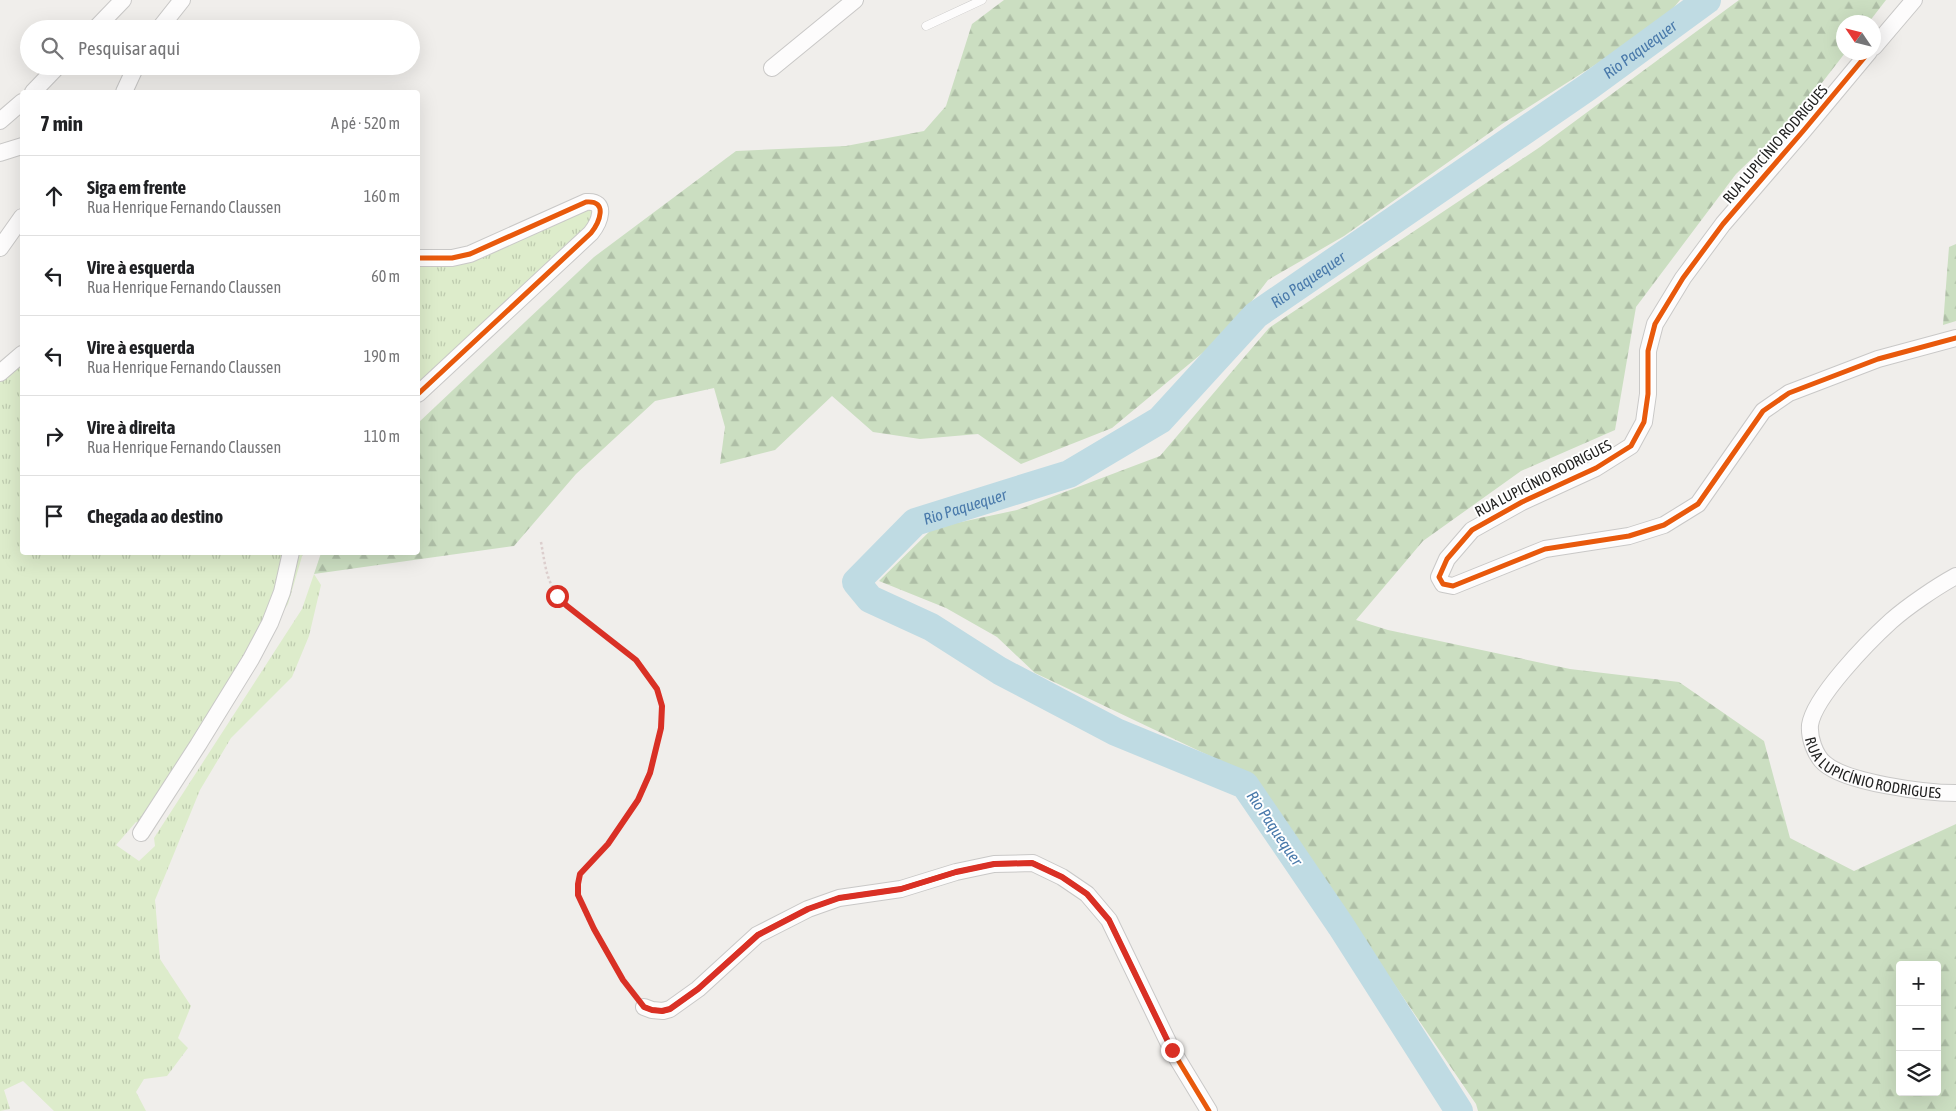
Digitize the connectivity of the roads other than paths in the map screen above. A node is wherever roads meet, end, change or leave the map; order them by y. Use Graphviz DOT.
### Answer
graph roads {
  1 [pos="122,0"];
  2 [pos="182,0"];
  3 [pos="855,0"];
  4 [pos="982,0"];
  5 [pos="1914,0"];
  6 [pos="103,20"];
  7 [pos="166,20"];
  8 [pos="926,26"];
  9 [pos="1881,39"];
  10 [pos="1862,60"];
  11 [pos="772,68"];
  12 [pos="49,75"];
  13 [pos="132,75"];
  14 [pos="35,90"];
  15 [pos="125,90"];
  16 [pos="20,104"];
  17 [pos="0,121"];
  18 [pos="20,147"];
  19 [pos="0,154"];
  20 [pos="20,220"];
  21 [pos="0,248"];
  22 [pos="420,258"];
  23 [pos="1956,338"];
  24 [pos="20,356"];
  25 [pos="0,373"];
  26 [pos="420,392"];
  27 [pos="289,555"];
  28 [pos="1956,576"];
  29 [pos="1956,793"];
  30 [pos="141,833"];
  31 [pos="644,1007"];
  32 [pos="1209,1111"];
  1 -- 6 [label="street"];
  2 -- 7 [label="street"];
  3 -- 11 [label="street"];
  4 -- 8 [label="lane"];
  5 -- 9 [label="street"];
  10 -- 23 [label="street, RUA LUPICÍNIO RODRIGUES"];
  12 -- 14 [label="street"];
  13 -- 15 [label="street"];
  16 -- 17 [label="street"];
  18 -- 19 [label="street"];
  20 -- 21 [label="street"];
  22 -- 26 [label="street"];
  24 -- 25 [label="street"];
  27 -- 30 [label="street"];
  28 -- 29 [label="street, RUA LUPICÍNIO RODRIGUES"];
  31 -- 32 [label="street"];
}
